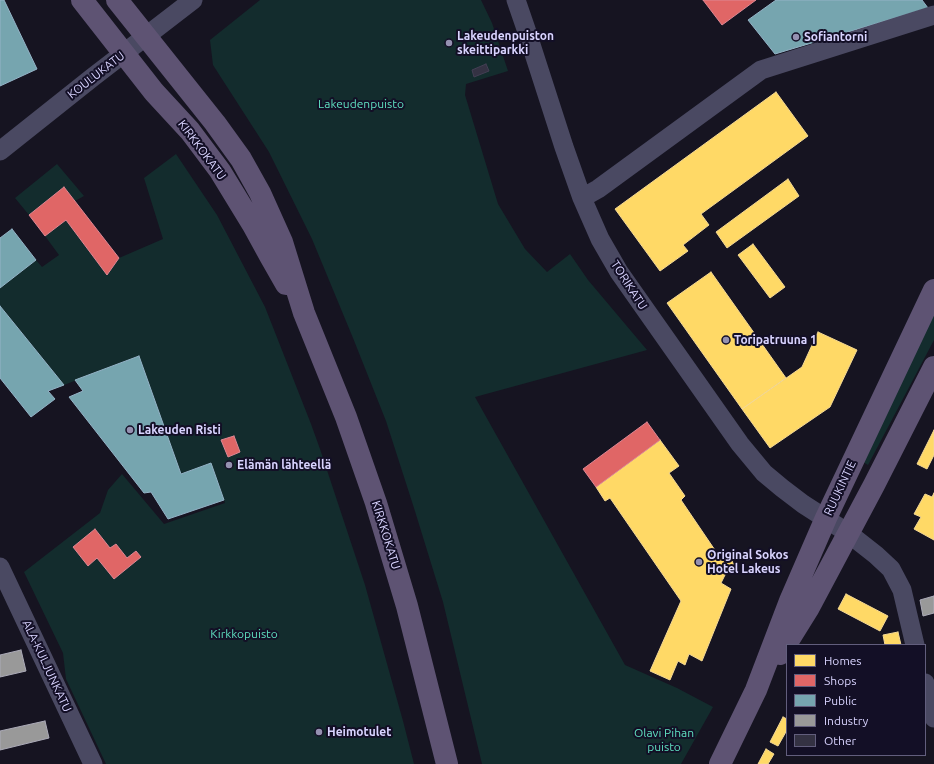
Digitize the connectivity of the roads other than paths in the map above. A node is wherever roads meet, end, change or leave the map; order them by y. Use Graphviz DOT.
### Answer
graph roads {
  1 [pos="82,0"];
  2 [pos="117,0"];
  3 [pos="193,0"];
  4 [pos="516,0"];
  5 [pos="934,15"];
  6 [pos="146,36"];
  7 [pos="124,53"];
  8 [pos="0,151"];
  9 [pos="582,198"];
  10 [pos="934,290"];
  11 [pos="304,312"];
  12 [pos="934,367"];
  13 [pos="826,518"];
  14 [pos="848,533"];
  15 [pos="0,567"];
  16 [pos="915,644"];
  17 [pos="926,687"];
  18 [pos="756,690"];
  19 [pos="934,718"];
  20 [pos="93,764"];
  21 [pos="447,764"];
  22 [pos="720,764"];
  1 -- 7 [label="main road, KIRKKOKATU"];
  2 -- 6 [label="main road, KIRKKOKATU"];
  3 -- 6 [label="street, KOULUKATU"];
  4 -- 9 [label="street, TORIKATU"];
  5 -- 9 [label="street"];
  6 -- 7 [label="street, KOULUKATU"];
  6 -- 11 [label="main road, KIRKKOKATU"];
  7 -- 8 [label="street, KOULUKATU"];
  7 -- 11 [label="main road, KIRKKOKATU"];
  9 -- 13 [label="street, TORIKATU"];
  10 -- 13 [label="main road, RUUKINTIE"];
  11 -- 21 [label="main road, KIRKKOKATU"];
  12 -- 14 [label="main road, RUUKINTIE"];
  13 -- 14 [label="street, TORIKATU"];
  13 -- 18 [label="main road, RUUKINTIE"];
  14 -- 16 [label="street, TORIKATU"];
  14 -- 18 [label="main road, RUUKINTIE"];
  15 -- 20 [label="street, ALA-KULJUNKATU"];
  17 -- 19 [label="street"];
  18 -- 22 [label="main road, RUUKINTIE"];
}
